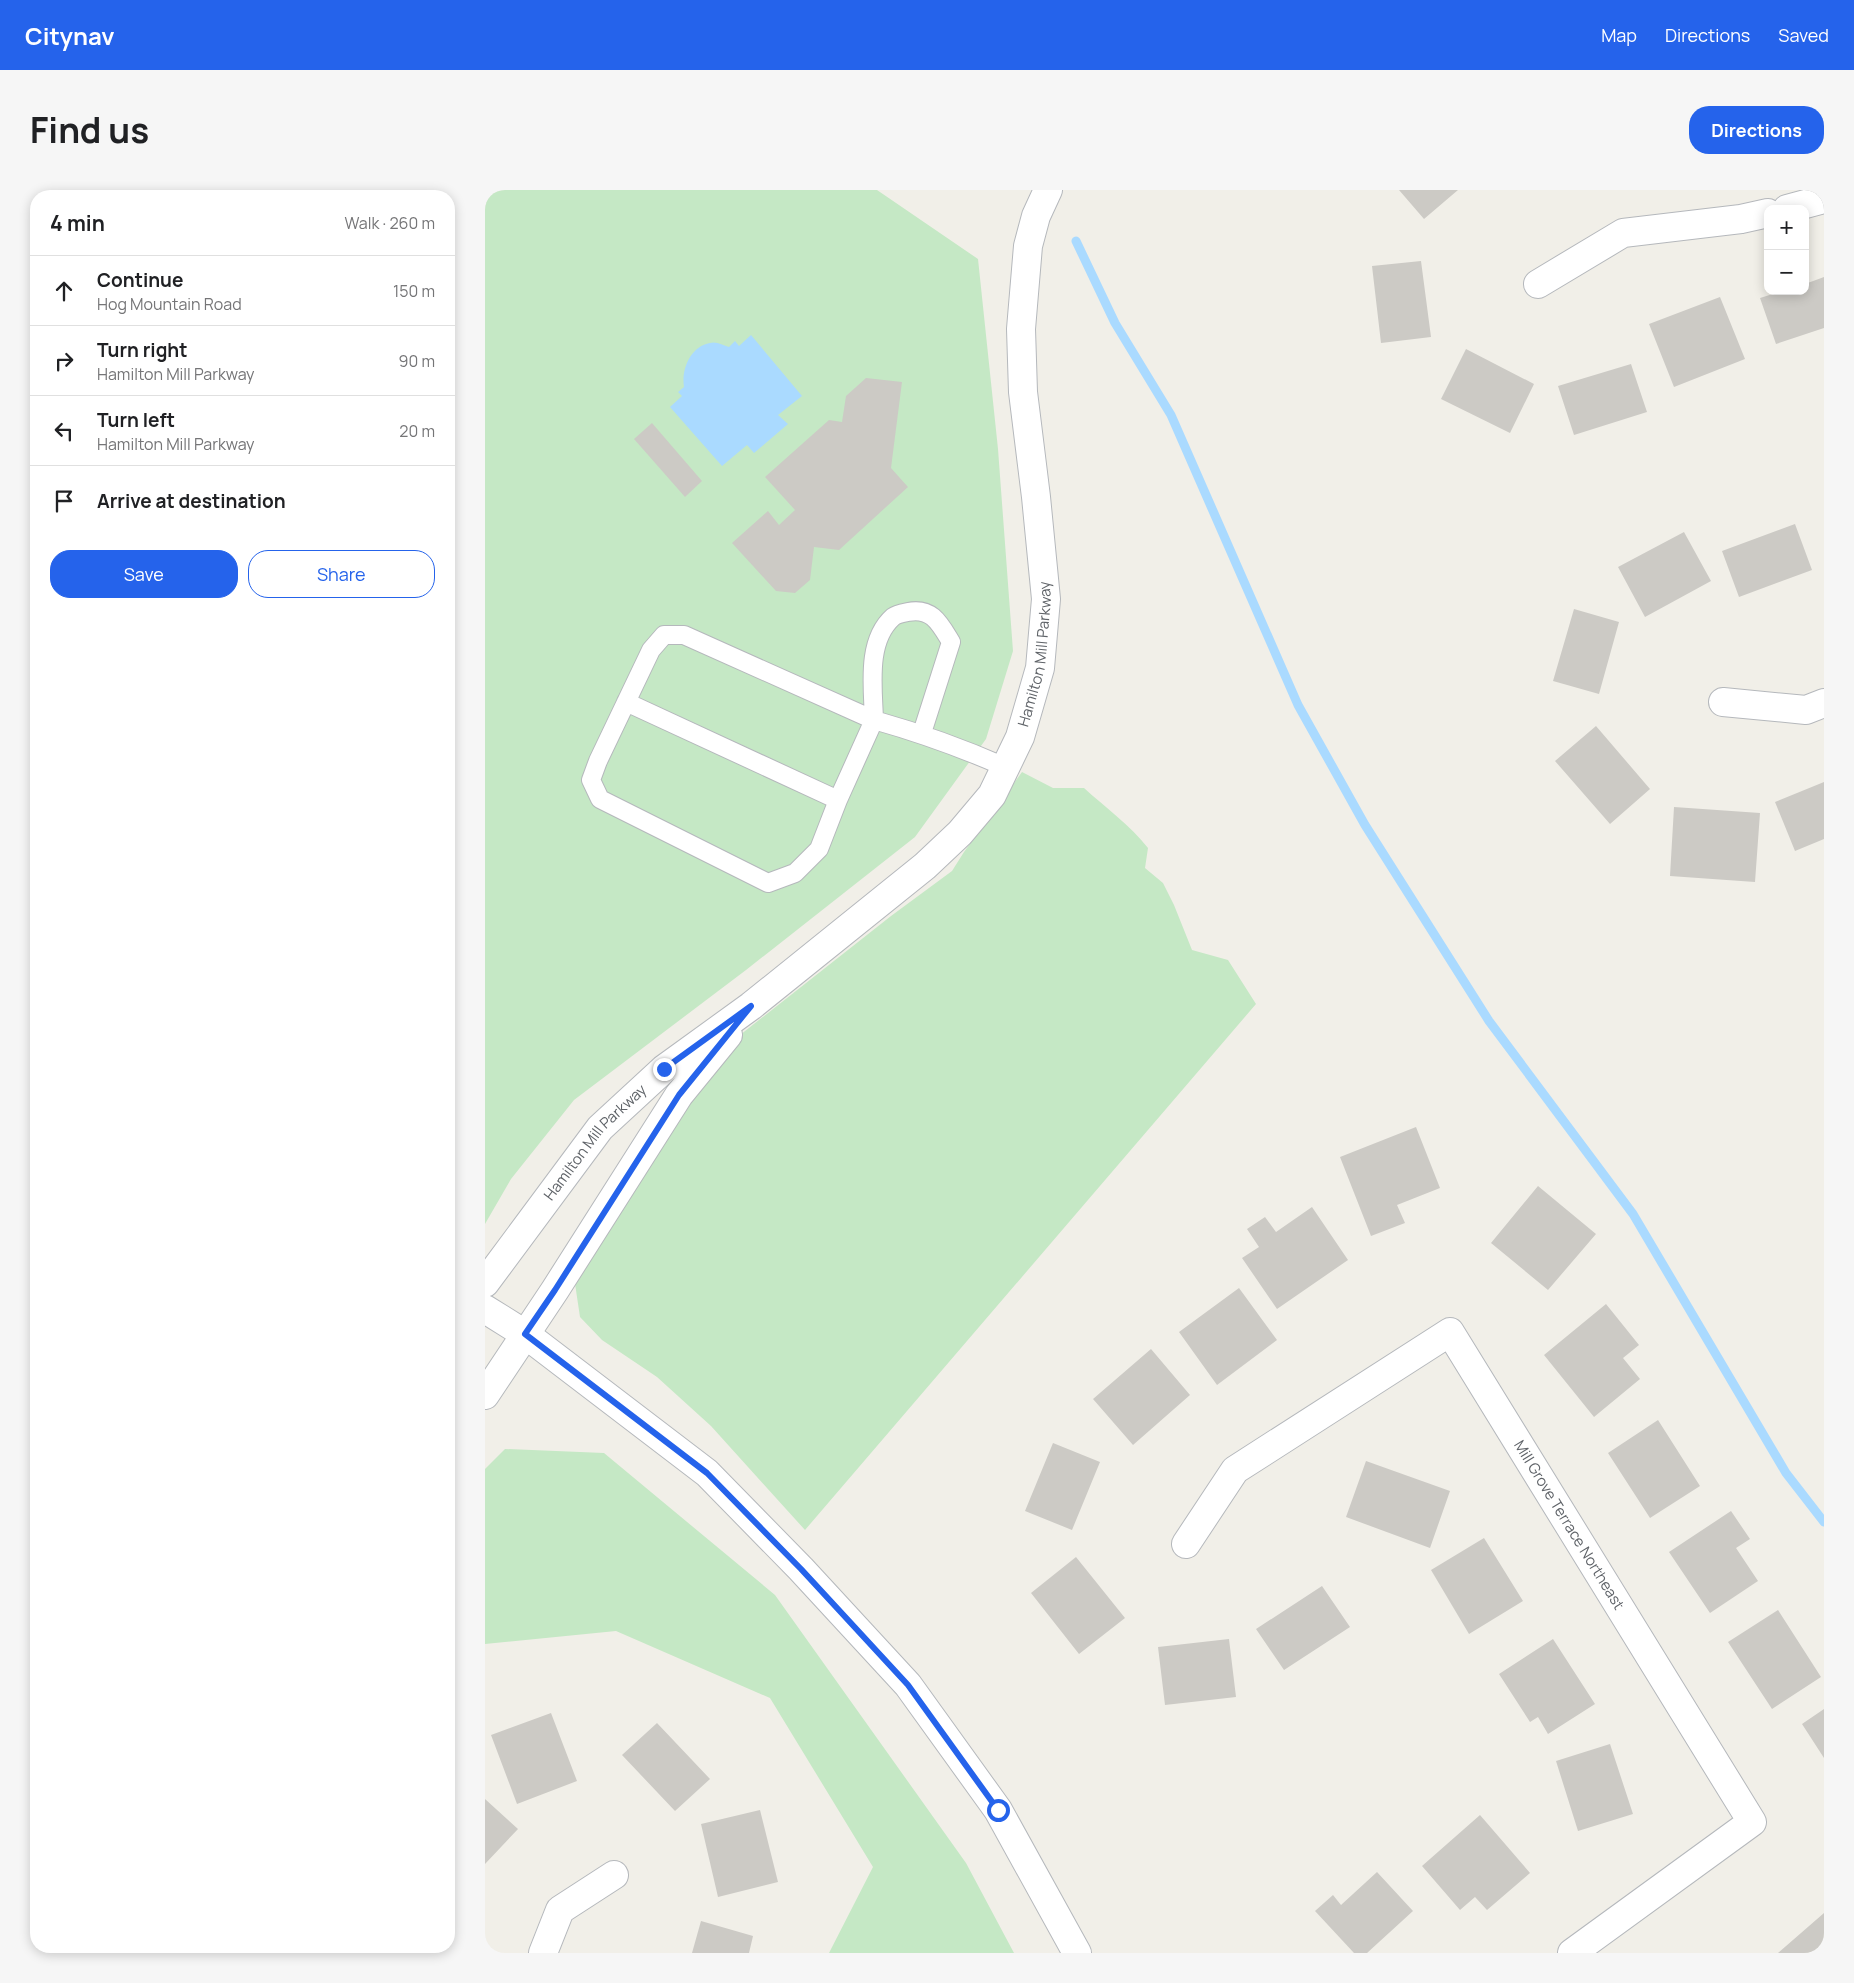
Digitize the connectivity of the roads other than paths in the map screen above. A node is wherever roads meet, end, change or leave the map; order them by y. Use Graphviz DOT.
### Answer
graph roads {
  1 [pos="1048,190"];
  2 [pos="1824,200"];
  3 [pos="1803,205"];
  4 [pos="1764,214"];
  5 [pos="1539,284"];
  6 [pos="626,702"];
  7 [pos="1723,702"];
  8 [pos="1824,703"];
  9 [pos="874,720"];
  10 [pos="922,733"];
  11 [pos="1005,767"];
  12 [pos="838,800"];
  13 [pos="751,1006"];
  14 [pos="485,1283"];
  15 [pos="485,1309"];
  16 [pos="525,1334"];
  17 [pos="485,1395"];
  18 [pos="1185,1544"];
  19 [pos="614,1875"];
  20 [pos="543,1953"];
  21 [pos="1077,1953"];
  22 [pos="1572,1953"];
  1 -- 11 [label="street, Hamilton Mill Parkway"];
  2 -- 3 [label="street"];
  4 -- 5 [label="street"];
  6 -- 9 [label="lane"];
  6 -- 12 [label="lane"];
  6 -- 12 [label="lane"];
  7 -- 8 [label="street"];
  9 -- 10 [label="lane"];
  9 -- 10 [label="lane"];
  9 -- 12 [label="lane"];
  10 -- 11 [label="lane"];
  11 -- 13 [label="street, Hamilton Mill Parkway"];
  13 -- 14 [label="street, Hamilton Mill Parkway"];
  13 -- 16 [label="street, Hamilton Mill Parkway"];
  15 -- 16 [label="street"];
  16 -- 17 [label="street, Hamilton Mill Parkway"];
  16 -- 21 [label="street"];
  18 -- 22 [label="street, Mill Grove Terrace Northeast"];
  19 -- 20 [label="street"];
}
